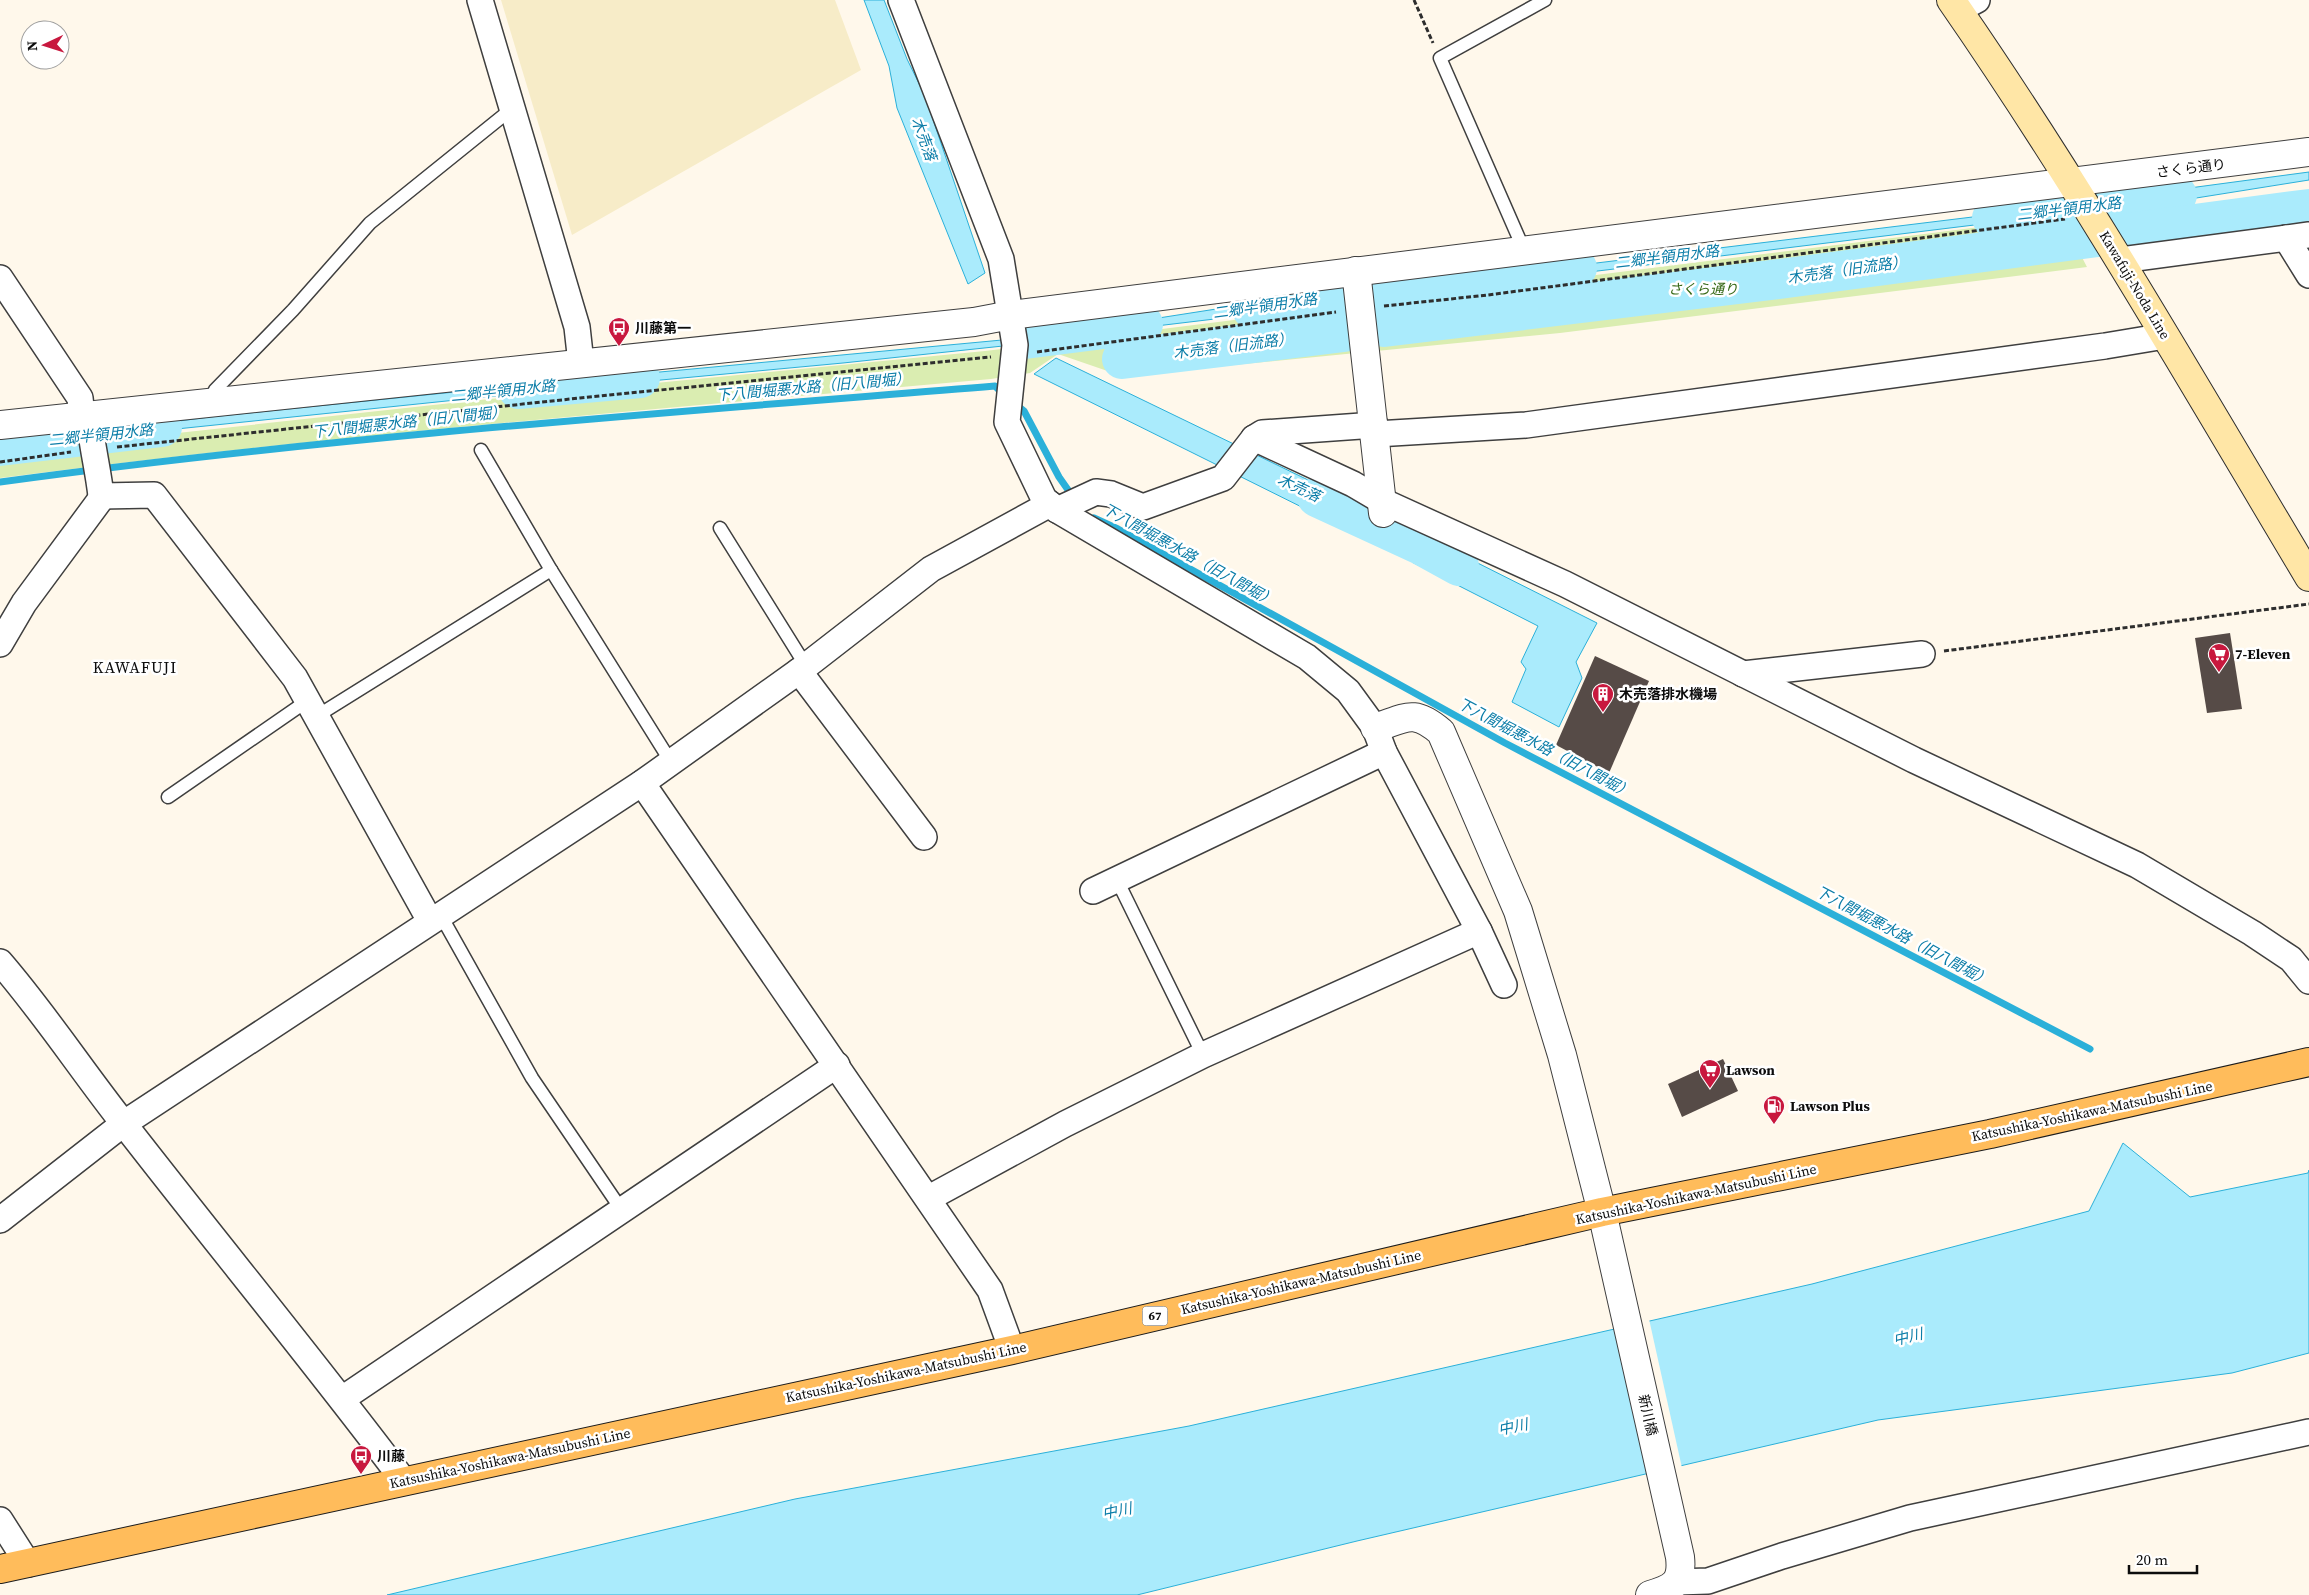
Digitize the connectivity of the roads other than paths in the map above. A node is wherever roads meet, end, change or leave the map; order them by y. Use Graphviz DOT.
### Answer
graph roads {
  1 [pos="480,0"];
  2 [pos="900,0"];
  3 [pos="1545,0"];
  4 [pos="1962,3"];
  5 [pos="514,107"];
  6 [pos="2309,152"];
  7 [pos="2077,190"];
  8 [pos="2297,236"];
  9 [pos="1524,250"];
  10 [pos="2119,257"];
  11 [pos="1356,271"];
  12 [pos="2309,275"];
  13 [pos="0,278"];
  14 [pos="1013,330"];
  15 [pos="2165,336"];
  16 [pos="581,363"];
  17 [pos="208,404"];
  18 [pos="0,425"];
  19 [pos="1376,429"];
  20 [pos="90,432"];
  21 [pos="1254,438"];
  22 [pos="481,450"];
  23 [pos="102,496"];
  24 [pos="1053,507"];
  25 [pos="1383,507"];
  26 [pos="720,528"];
  27 [pos="552,570"];
  28 [pos="2309,577"];
  29 [pos="0,644"];
  30 [pos="1922,654"];
  31 [pos="802,668"];
  32 [pos="1743,674"];
  33 [pos="312,708"];
  34 [pos="1380,740"];
  35 [pos="671,762"];
  36 [pos="642,783"];
  37 [pos="168,797"];
  38 [pos="924,837"];
  39 [pos="1117,880"];
  40 [pos="1093,891"];
  41 [pos="435,918"];
  42 [pos="1478,931"];
  43 [pos="0,962"];
  44 [pos="2309,981"];
  45 [pos="1504,985"];
  46 [pos="1203,1056"];
  47 [pos="2309,1062"];
  48 [pos="836,1065"];
  49 [pos="123,1124"];
  50 [pos="929,1198"];
  51 [pos="621,1210"];
  52 [pos="1602,1212"];
  53 [pos="0,1220"];
  54 [pos="1012,1350"];
  55 [pos="342,1399"];
  56 [pos="2309,1432"];
  57 [pos="404,1481"];
  58 [pos="0,1520"];
  59 [pos="28,1564"];
  60 [pos="0,1569"];
  61 [pos="1679,1570"];
  62 [pos="1650,1595"];
  1 -- 5 [label="street"];
  2 -- 14 [label="street"];
  3 -- 9 [label="lane"];
  4 -- 7 [label="main road, Kawafuji-Noda Line"];
  5 -- 16 [label="street"];
  5 -- 17 [label="lane"];
  6 -- 7 [label="street, さくら通り"];
  7 -- 9 [label="street, さくら通り"];
  7 -- 10 [label="main road, Kawafuji-Noda Line"];
  8 -- 10 [label="street"];
  8 -- 12 [label="street"];
  9 -- 11 [label="street, さくら通り"];
  10 -- 15 [label="main road, Kawafuji-Noda Line"];
  11 -- 14 [label="street, さくら通り"];
  11 -- 19 [label="street"];
  13 -- 20 [label="street"];
  14 -- 16 [label="street, さくら通り"];
  14 -- 24 [label="street"];
  15 -- 19 [label="street"];
  15 -- 28 [label="main road, Kawafuji-Noda Line"];
  16 -- 17 [label="street, さくら通り"];
  17 -- 20 [label="street, さくら通り"];
  18 -- 20 [label="street, さくら通り"];
  19 -- 21 [label="street"];
  19 -- 25 [label="street"];
  20 -- 23 [label="street"];
  21 -- 24 [label="street"];
  21 -- 25 [label="street"];
  22 -- 27 [label="lane"];
  23 -- 29 [label="street"];
  23 -- 33 [label="street"];
  24 -- 31 [label="street"];
  24 -- 34 [label="street"];
  25 -- 32 [label="street"];
  26 -- 31 [label="lane"];
  27 -- 33 [label="lane"];
  27 -- 35 [label="lane"];
  30 -- 32 [label="street"];
  31 -- 35 [label="street"];
  31 -- 38 [label="street"];
  32 -- 44 [label="street"];
  33 -- 37 [label="lane"];
  33 -- 41 [label="street"];
  34 -- 39 [label="street"];
  34 -- 42 [label="street"];
  34 -- 52 [label="street, 新川橋"];
  35 -- 36 [label="street"];
  36 -- 41 [label="street"];
  36 -- 48 [label="street"];
  39 -- 40 [label="street"];
  39 -- 46 [label="lane"];
  41 -- 49 [label="street"];
  41 -- 51 [label="lane"];
  42 -- 45 [label="street"];
  42 -- 46 [label="street"];
  43 -- 49 [label="street"];
  46 -- 50 [label="street"];
  47 -- 52 [label="main road, Katsushika-Yoshikawa-Matsubushi Line / 67"];
  48 -- 50 [label="street"];
  48 -- 51 [label="street"];
  49 -- 53 [label="street"];
  49 -- 55 [label="street"];
  50 -- 54 [label="street"];
  51 -- 55 [label="street"];
  52 -- 54 [label="main road, Katsushika-Yoshikawa-Matsubushi Line / 67"];
  52 -- 61 [label="street, 新川橋"];
  54 -- 57 [label="main road, Katsushika-Yoshikawa-Matsubushi Line / 67"];
  55 -- 57 [label="street"];
  56 -- 61 [label="street"];
  57 -- 59 [label="main road, Katsushika-Yoshikawa-Matsubushi Line / 67"];
  58 -- 59 [label="street"];
  59 -- 60 [label="main road, Katsushika-Yoshikawa-Matsubushi Line / 67"];
  61 -- 62 [label="street"];
}
